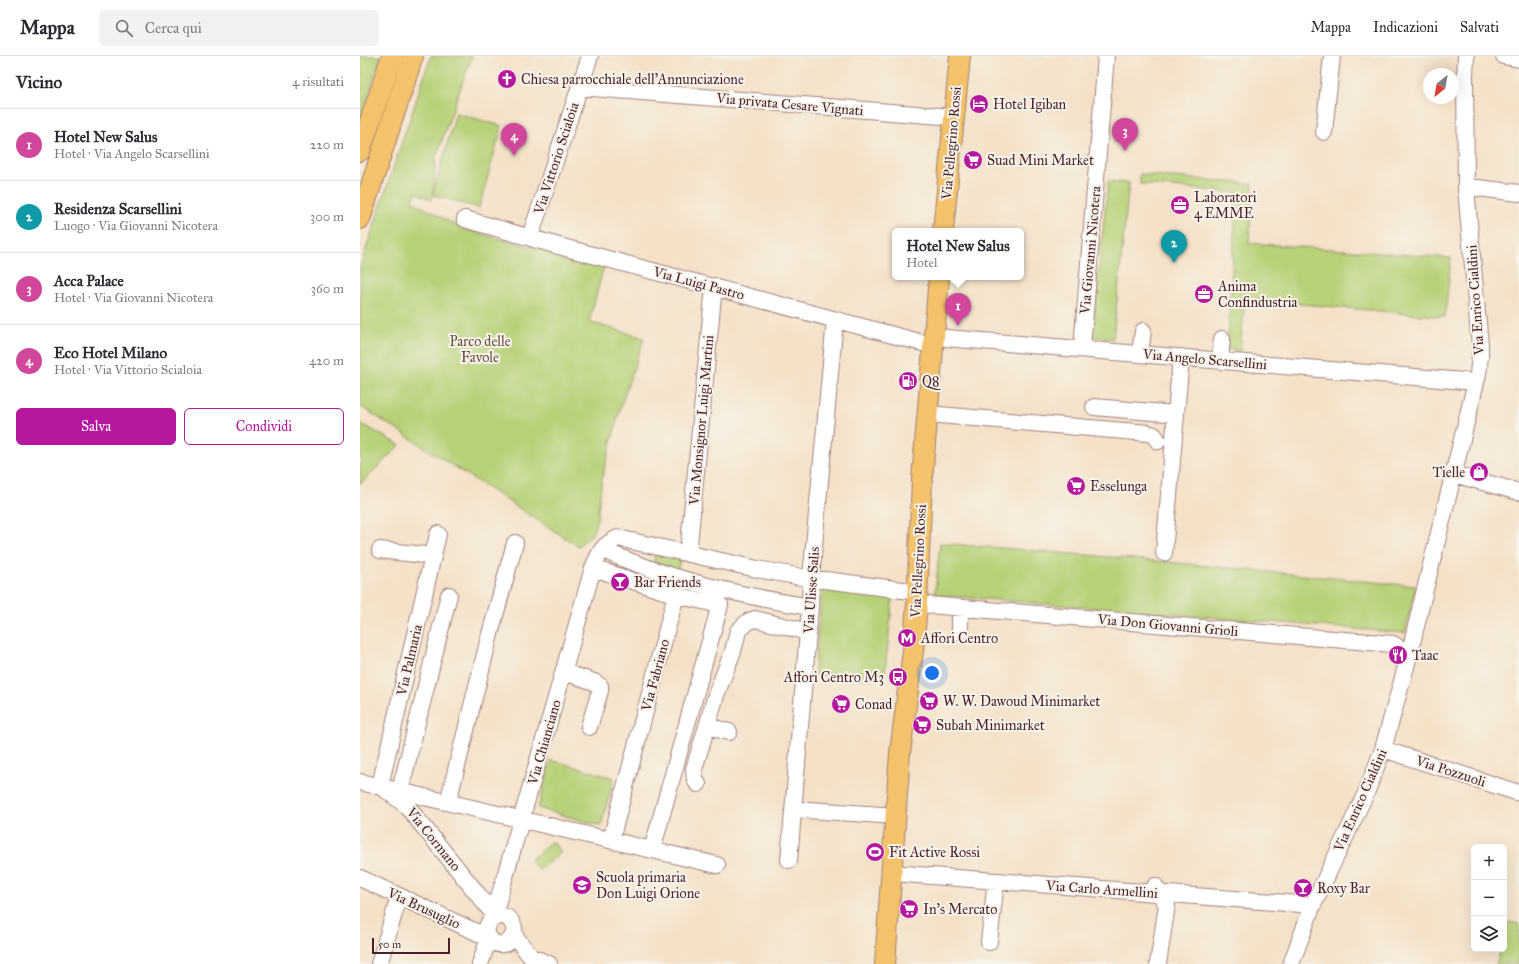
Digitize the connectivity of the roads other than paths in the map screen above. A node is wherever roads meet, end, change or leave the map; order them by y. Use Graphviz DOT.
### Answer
graph roads {
  1 [pos="392,56"];
  2 [pos="413,56"];
  3 [pos="590,56"];
  4 [pos="960,56"];
  5 [pos="1106,56"];
  6 [pos="1332,56"];
  7 [pos="1466,56"];
  8 [pos="1504,56"];
  9 [pos="1519,59"];
  10 [pos="579,87"];
  11 [pos="953,117"];
  12 [pos="1324,132"];
  13 [pos="360,152"];
  14 [pos="1466,188"];
  15 [pos="1519,193"];
  16 [pos="360,219"];
  17 [pos="465,219"];
  18 [pos="943,228"];
  19 [pos="530,237"];
  20 [pos="939,280"];
  21 [pos="714,286"];
  22 [pos="835,320"];
  23 [pos="1143,331"];
  24 [pos="1222,339"];
  25 [pos="934,341"];
  26 [pos="1082,348"];
  27 [pos="1140,353"];
  28 [pos="1181,357"];
  29 [pos="1220,360"];
  30 [pos="1476,382"];
  31 [pos="1094,407"];
  32 [pos="924,412"];
  33 [pos="1176,414"];
  34 [pos="1158,441"];
  35 [pos="1454,474"];
  36 [pos="1519,492"];
  37 [pos="438,534"];
  38 [pos="515,543"];
  39 [pos="649,546"];
  40 [pos="380,550"];
  41 [pos="1164,553"];
  42 [pos="612,554"];
  43 [pos="688,554"];
  44 [pos="433,556"];
  45 [pos="642,566"];
  46 [pos="593,568"];
  47 [pos="811,578"];
  48 [pos="449,595"];
  49 [pos="676,595"];
  50 [pos="918,598"];
  51 [pos="810,607"];
  52 [pos="960,608"];
  53 [pos="808,632"];
  54 [pos="960,632"];
  55 [pos="1415,632"];
  56 [pos="1393,644"];
  57 [pos="1408,663"];
  58 [pos="564,672"];
  59 [pos="707,726"];
  60 [pos="589,727"];
  61 [pos="729,732"];
  62 [pos="1383,749"];
  63 [pos="360,782"];
  64 [pos="698,784"];
  65 [pos="380,786"];
  66 [pos="400,791"];
  67 [pos="1519,793"];
  68 [pos="448,802"];
  69 [pos="794,809"];
  70 [pos="896,816"];
  71 [pos="522,819"];
  72 [pos="611,840"];
  73 [pos="652,850"];
  74 [pos="789,860"];
  75 [pos="717,865"];
  76 [pos="892,873"];
  77 [pos="360,878"];
  78 [pos="996,881"];
  79 [pos="1157,888"];
  80 [pos="400,897"];
  81 [pos="1312,907"];
  82 [pos="495,916"];
  83 [pos="514,935"];
  84 [pos="488,938"];
  85 [pos="989,942"];
  86 [pos="379,964"];
  87 [pos="480,964"];
  88 [pos="549,964"];
  89 [pos="885,964"];
  90 [pos="1158,964"];
  91 [pos="1291,964"];
  1 -- 13 [label="main road"];
  2 -- 16 [label="main road"];
  3 -- 10 [label="street, Via Vittorio Scialoia"];
  4 -- 11 [label="main road, Via Pellegrino Rossi"];
  5 -- 26 [label="street, Via Giovanni Nicotera"];
  6 -- 12 [label="street"];
  7 -- 14 [label="street, Via Enrico Cialdini"];
  8 -- 9 [label="street"];
  10 -- 11 [label="street, Via privata Cesare Vignati"];
  10 -- 19 [label="street, Via Vittorio Scialoia"];
  11 -- 18 [label="main road, Via Pellegrino Rossi"];
  14 -- 15 [label="street"];
  14 -- 30 [label="street, Via Enrico Cialdini"];
  17 -- 19 [label="street, Via Luigi Pastro"];
  19 -- 21 [label="street, Via Luigi Pastro"];
  20 -- 25 [label="main road, Via Pellegrino Rossi"];
  21 -- 22 [label="street, Via Luigi Pastro"];
  21 -- 43 [label="street, Via Monsignor Luigi Martini"];
  22 -- 25 [label="street, Via Luigi Pastro"];
  22 -- 47 [label="street, Via Ulisse Salis"];
  23 -- 27 [label="street"];
  24 -- 29 [label="street"];
  25 -- 26 [label="street, Via Angelo Scarsellini"];
  25 -- 32 [label="main road, Via Pellegrino Rossi"];
  26 -- 27 [label="street, Via Angelo Scarsellini"];
  27 -- 28 [label="street, Via Angelo Scarsellini"];
  28 -- 29 [label="street, Via Angelo Scarsellini"];
  28 -- 33 [label="street"];
  29 -- 30 [label="street, Via Angelo Scarsellini"];
  30 -- 35 [label="street, Via Enrico Cialdini"];
  31 -- 33 [label="street"];
  32 -- 34 [label="street"];
  32 -- 50 [label="main road, Via Pellegrino Rossi"];
  33 -- 41 [label="street"];
  35 -- 36 [label="street"];
  35 -- 55 [label="street, Via Enrico Cialdini"];
  37 -- 44 [label="street, Via Palmaria"];
  38 -- 68 [label="street"];
  39 -- 43 [label="street, Via Chianciano"];
  39 -- 45 [label="street"];
  39 -- 46 [label="street, Via Chianciano"];
  40 -- 44 [label="street"];
  42 -- 45 [label="street"];
  43 -- 47 [label="street, Via Don Giovanni Grioli"];
  44 -- 65 [label="street, Via Palmaria"];
  45 -- 51 [label="street"];
  46 -- 49 [label="street"];
  46 -- 58 [label="street, Via Chianciano"];
  47 -- 50 [label="street, Via Don Giovanni Grioli"];
  47 -- 51 [label="street, Via Ulisse Salis"];
  48 -- 66 [label="street"];
  49 -- 72 [label="street, Via Fabriano"];
  49 -- 73 [label="street"];
  50 -- 52 [label="street, Via Don Giovanni Grioli"];
  50 -- 70 [label="main road, Via Pellegrino Rossi"];
  51 -- 53 [label="street, Via Ulisse Salis"];
  52 -- 54 [label="street"];
  52 -- 56 [label="street, Via Don Giovanni Grioli"];
  53 -- 59 [label="street"];
  53 -- 69 [label="street, Via Ulisse Salis"];
  55 -- 56 [label="street"];
  55 -- 57 [label="street, Via Enrico Cialdini"];
  56 -- 57 [label="street"];
  57 -- 62 [label="street, Via Enrico Cialdini"];
  58 -- 60 [label="street"];
  58 -- 71 [label="street, Via Chianciano"];
  59 -- 61 [label="street"];
  59 -- 64 [label="street"];
  62 -- 67 [label="street, Via Pozzuoli"];
  62 -- 81 [label="street, Via Enrico Cialdini"];
  63 -- 65 [label="street, Via Cormano"];
  65 -- 66 [label="street"];
  65 -- 82 [label="street, Via Cormano"];
  66 -- 68 [label="street"];
  68 -- 71 [label="street"];
  69 -- 70 [label="street"];
  69 -- 74 [label="street, Via Ulisse Salis"];
  70 -- 76 [label="main road, Via Pellegrino Rossi"];
  71 -- 72 [label="street"];
  71 -- 82 [label="street, Via Chianciano"];
  72 -- 73 [label="street"];
  73 -- 75 [label="street"];
  76 -- 78 [label="street, Via Carlo Armellini"];
  76 -- 89 [label="main road, Via Pellegrino Rossi"];
  77 -- 80 [label="street, Via Brusuglio"];
  78 -- 79 [label="street, Via Carlo Armellini"];
  78 -- 85 [label="street"];
  79 -- 81 [label="street, Via Carlo Armellini"];
  79 -- 90 [label="street"];
  80 -- 84 [label="street, Via Brusuglio"];
  80 -- 86 [label="street"];
  81 -- 91 [label="street, Via Enrico Cialdini"];
  82 -- 83 [label="street"];
  82 -- 84 [label="street"];
  83 -- 84 [label="street, Via Brusuglio"];
  83 -- 88 [label="street"];
  84 -- 87 [label="street"];
}
